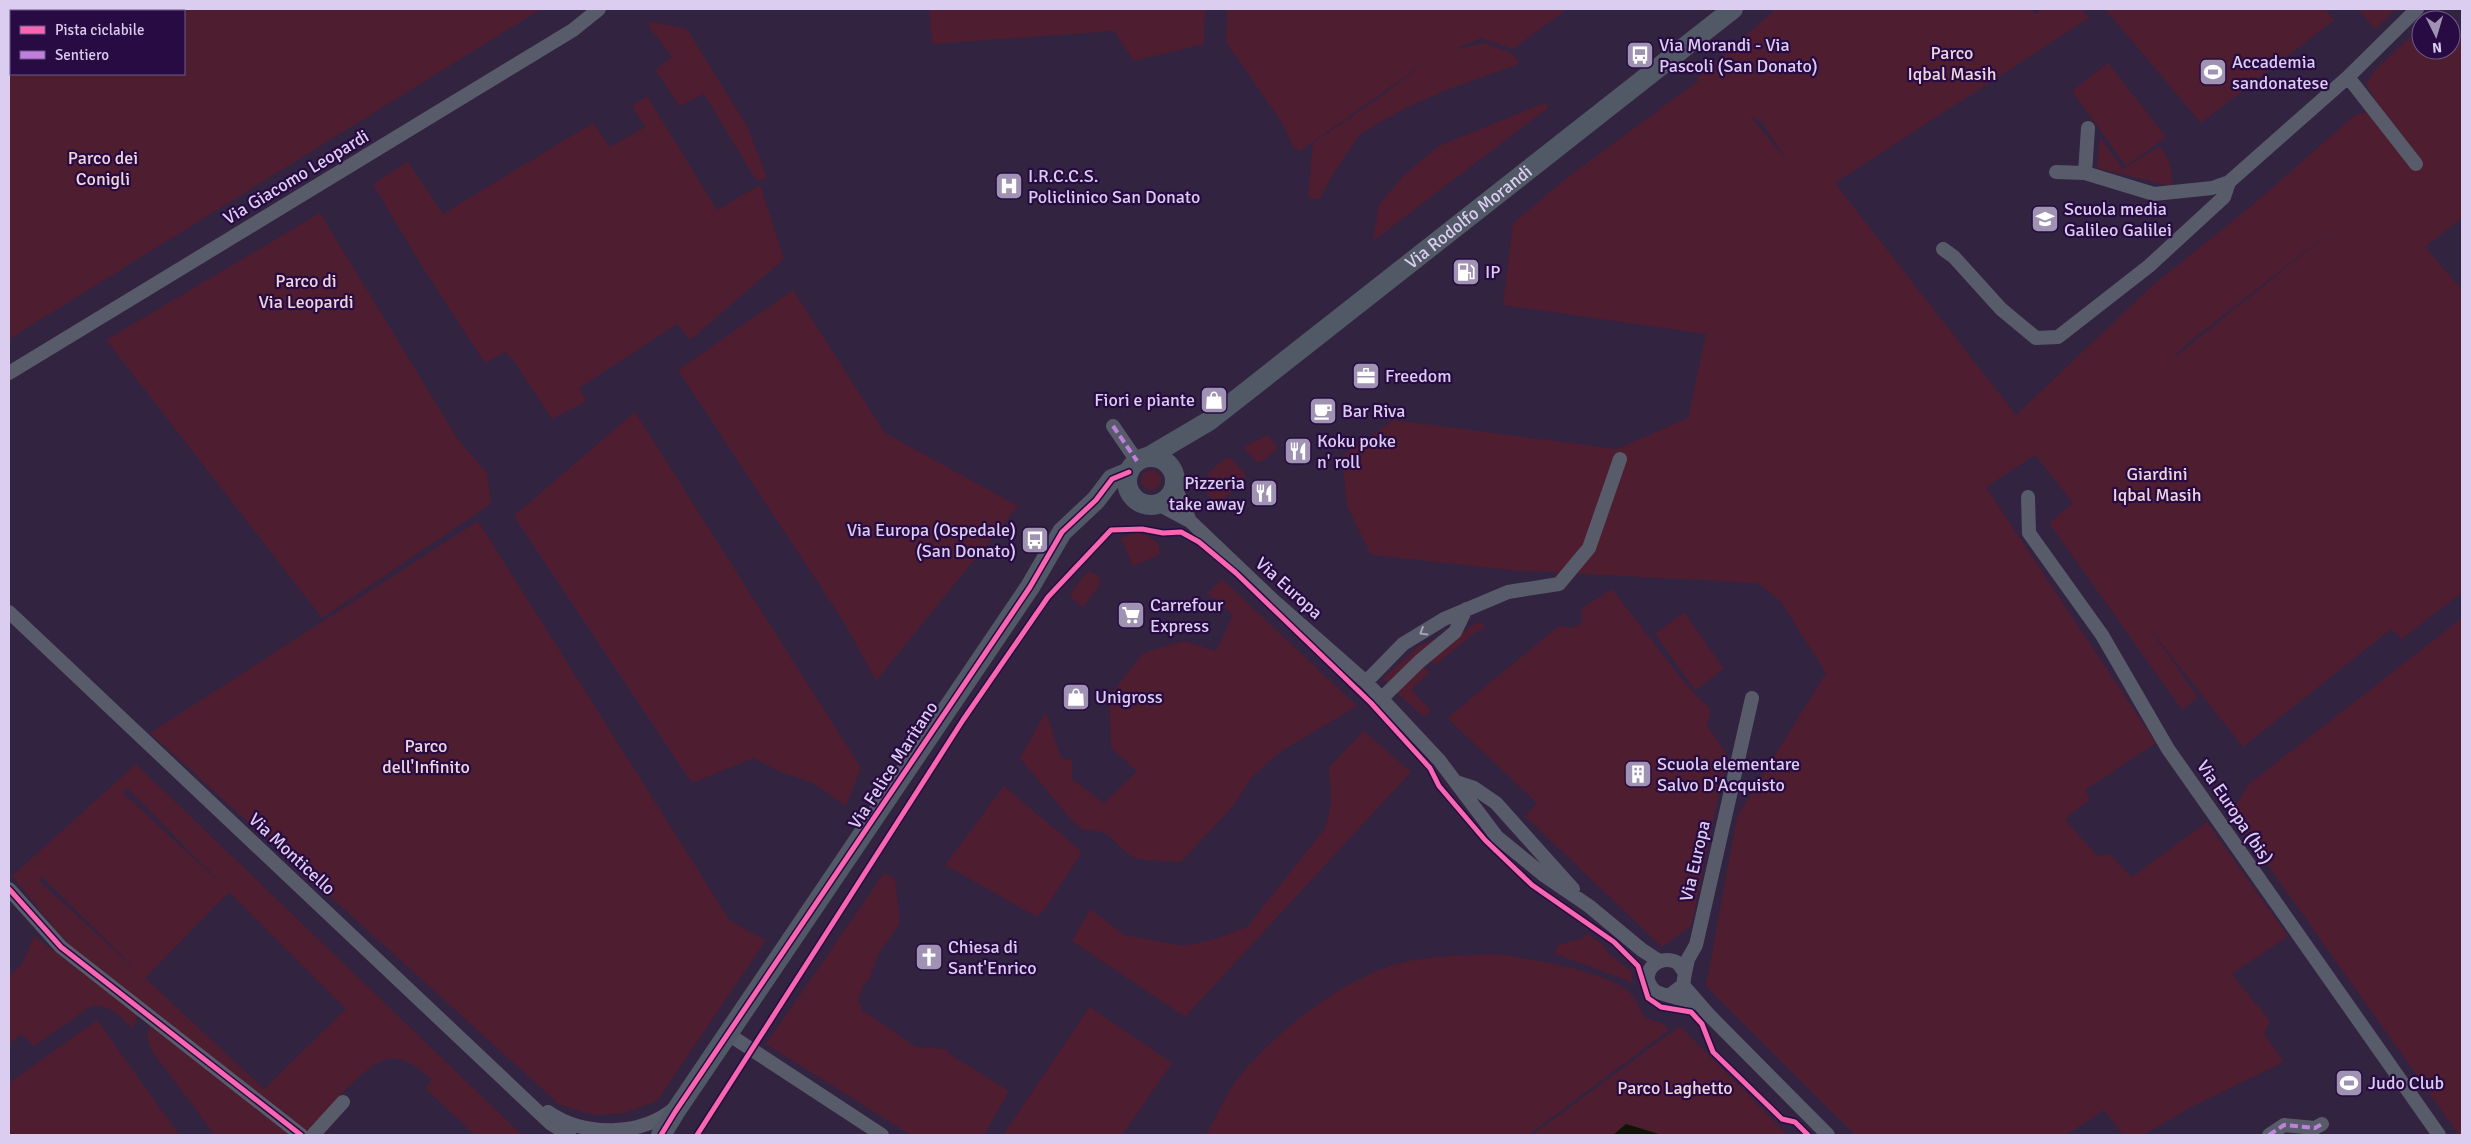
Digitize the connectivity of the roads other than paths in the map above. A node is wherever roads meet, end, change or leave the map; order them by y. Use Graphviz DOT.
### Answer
graph roads {
  1 [pos="599,9"];
  2 [pos="1733,9"];
  3 [pos="2417,9"];
  4 [pos="2348,77"];
  5 [pos="2088,128"];
  6 [pos="2416,164"];
  7 [pos="2056,172"];
  8 [pos="2085,173"];
  9 [pos="2229,182"];
  10 [pos="1943,249"];
  11 [pos="9,373"];
  12 [pos="1204,424"];
  13 [pos="1113,426"];
  14 [pos="1620,459"];
  15 [pos="1138,463"];
  16 [pos="1172,477"];
  17 [pos="2028,497"];
  18 [pos="1096,500"];
  19 [pos="1136,500"];
  20 [pos="1158,504"];
  21 [pos="1190,521"];
  22 [pos="1466,610"];
  23 [pos="9,612"];
  24 [pos="1366,682"];
  25 [pos="1752,698"];
  26 [pos="1381,699"];
  27 [pos="1456,782"];
  28 [pos="9,889"];
  29 [pos="1589,906"];
  30 [pos="1696,945"];
  31 [pos="1659,963"];
  32 [pos="1684,979"];
  33 [pos="1670,995"];
  34 [pos="1697,1003"];
  35 [pos="728,1034"];
  36 [pos="505,1080"];
  37 [pos="343,1102"];
  38 [pos="679,1106"];
  39 [pos="550,1123"];
  40 [pos="2319,1129"];
  41 [pos="301,1135"];
  42 [pos="313,1135"];
  43 [pos="558,1135"];
  44 [pos="569,1135"];
  45 [pos="650,1135"];
  46 [pos="661,1135"];
  47 [pos="882,1135"];
  48 [pos="1828,1135"];
  49 [pos="2269,1135"];
  50 [pos="2439,1135"];
  1 -- 11 [label="street, Via Giacomo Leopardi"];
  2 -- 12 [label="street, Via Rodolfo Morandi"];
  3 -- 4 [label="street"];
  4 -- 6 [label="street"];
  4 -- 9 [label="street"];
  5 -- 8 [label="street"];
  7 -- 8 [label="street"];
  8 -- 9 [label="street"];
  9 -- 10 [label="street"];
  12 -- 15 [label="street, Via Rodolfo Morandi"];
  12 -- 16 [label="street, Via Rodolfo Morandi"];
  13 -- 15 [label="street"];
  14 -- 22 [label="street"];
  15 -- 16 [label="street"];
  15 -- 18 [label="street, Via Felice Maritano"];
  15 -- 19 [label="street"];
  16 -- 20 [label="street"];
  16 -- 21 [label="street, Via Europa"];
  17 -- 50 [label="street, Via Europa (bis)"];
  18 -- 19 [label="street"];
  18 -- 35 [label="street, Via Felice Maritano"];
  19 -- 20 [label="street"];
  20 -- 21 [label="street, Via Europa"];
  21 -- 24 [label="street, Via Europa"];
  22 -- 24 [label="street, one-way"];
  22 -- 26 [label="street"];
  23 -- 36 [label="street, Via Monticello"];
  24 -- 26 [label="street, Via Europa"];
  25 -- 30 [label="street, Via Europa"];
  26 -- 27 [label="street, Via Europa"];
  27 -- 29 [label="street, Via Europa"];
  27 -- 29 [label="street, Via Europa"];
  28 -- 41 [label="street"];
  29 -- 31 [label="street, Via Europa"];
  30 -- 31 [label="street"];
  30 -- 32 [label="street, Via Europa"];
  31 -- 32 [label="street, Via Europa"];
  31 -- 33 [label="street, Via Europa"];
  32 -- 33 [label="street"];
  32 -- 34 [label="street, Via Europa"];
  33 -- 34 [label="street, Via Europa"];
  34 -- 48 [label="street, Via Europa"];
  35 -- 38 [label="street, Via Felice Maritano"];
  35 -- 47 [label="street"];
  36 -- 38 [label="street"];
  36 -- 39 [label="street, Via Monticello"];
  37 -- 42 [label="street"];
  38 -- 45 [label="street, Via Felice Maritano"];
  38 -- 46 [label="street, Via Felice Maritano"];
  39 -- 43 [label="street, Via Monticello"];
  39 -- 44 [label="street, Via Monticello"];
  40 -- 49 [label="street"];
}
